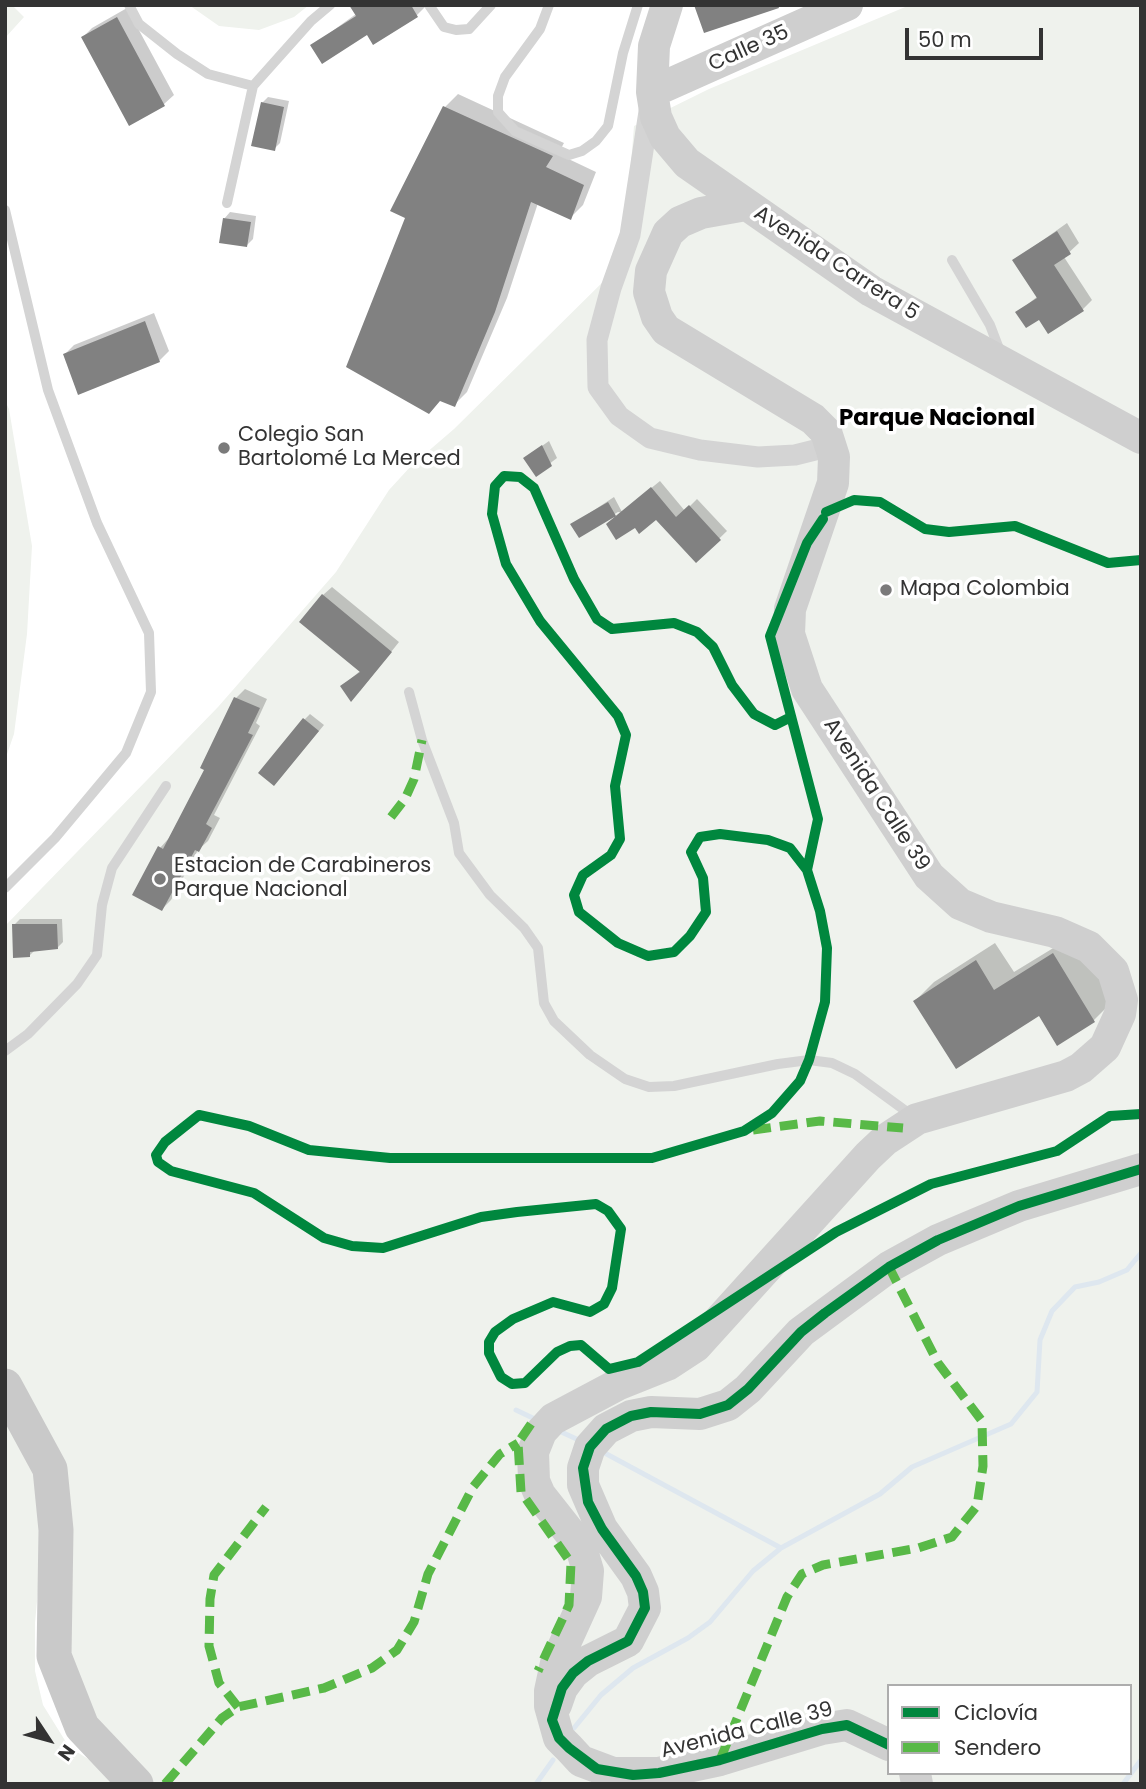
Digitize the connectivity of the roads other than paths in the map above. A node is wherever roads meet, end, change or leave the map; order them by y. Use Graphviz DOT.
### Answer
graph roads {
  1 [pos="129,5"];
  2 [pos="330,5"];
  3 [pos="429,5"];
  4 [pos="491,5"];
  5 [pos="549,5"];
  6 [pos="638,5"];
  7 [pos="667,5"];
  8 [pos="847,5"];
  9 [pos="253,86"];
  10 [pos="652,92"];
  11 [pos="226,203"];
  12 [pos="746,205"];
  13 [pos="5,210"];
  14 [pos="952,260"];
  15 [pos="1004,365"];
  16 [pos="1141,438"];
  17 [pos="831,446"];
  18 [pos="409,692"];
  19 [pos="166,786"];
  20 [pos="5,888"];
  21 [pos="5,1051"];
  22 [pos="917,1119"];
  23 [pos="1141,1169"];
  24 [pos="5,1386"];
  25 [pos="552,1720"];
  26 [pos="887,1744"];
  27 [pos="136,1784"];
  1 -- 9 [label="lane"];
  2 -- 9 [label="lane"];
  3 -- 4 [label="lane"];
  5 -- 6 [label="lane"];
  7 -- 10 [label="street, Avenida Carrera 5"];
  8 -- 10 [label="street, Calle 35"];
  9 -- 11 [label="lane"];
  10 -- 12 [label="street, Avenida Carrera 5"];
  10 -- 17 [label="street"];
  12 -- 15 [label="street, Avenida Carrera 5"];
  12 -- 17 [label="street"];
  13 -- 20 [label="lane"];
  14 -- 15 [label="lane"];
  15 -- 16 [label="street, Avenida Carrera 5"];
  17 -- 22 [label="street, Avenida Calle 39"];
  18 -- 22 [label="lane"];
  19 -- 21 [label="lane"];
  22 -- 25 [label="street, Avenida Calle 39"];
  23 -- 25 [label="street"];
  24 -- 27 [label="main road"];
  25 -- 26 [label="street, Avenida Calle 39"];
}
